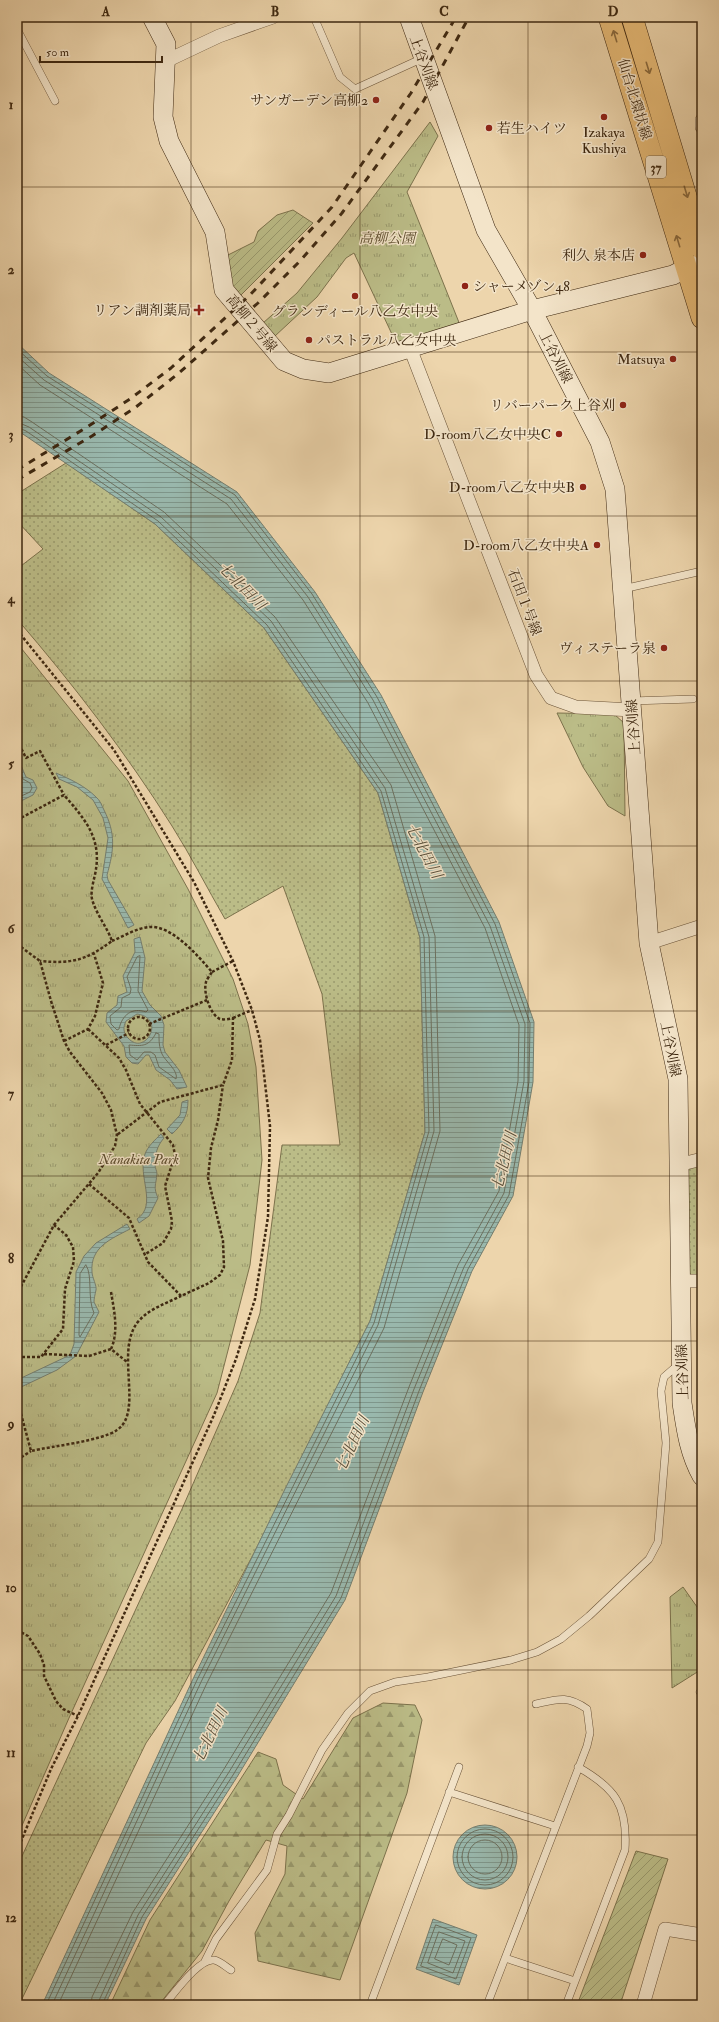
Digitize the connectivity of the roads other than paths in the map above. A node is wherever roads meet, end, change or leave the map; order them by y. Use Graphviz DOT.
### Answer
graph roads {
  1 [pos="152,17"];
  2 [pos="273,17"];
  3 [pos="314,17"];
  4 [pos="409,17"];
  5 [pos="610,17"];
  6 [pos="632,17"];
  7 [pos="17,29"];
  8 [pos="423,58"];
  9 [pos="164,62"];
  10 [pos="55,101"];
  11 [pos="702,120"];
  12 [pos="702,127"];
  13 [pos="702,249"];
  14 [pos="694,266"];
  15 [pos="532,310"];
  16 [pos="702,318"];
  17 [pos="410,348"];
  18 [pos="702,571"];
  19 [pos="623,590"];
  20 [pos="693,699"];
  21 [pos="631,705"];
  22 [pos="702,926"];
  23 [pos="649,942"];
  24 [pos="702,1159"];
  25 [pos="678,1165"];
  26 [pos="680,1281"];
  27 [pos="702,1281"];
  28 [pos="681,1362"];
  29 [pos="702,1476"];
  30 [pos="702,1690"];
  31 [pos="702,1694"];
  32 [pos="536,1704"];
  33 [pos="459,1767"];
  34 [pos="578,1767"];
  35 [pos="449,1792"];
  36 [pos="555,1826"];
  37 [pos="702,1934"];
  38 [pos="505,1958"];
  39 [pos="205,1961"];
  40 [pos="231,1970"];
  41 [pos="575,1982"];
  42 [pos="164,2005"];
  43 [pos="370,2005"];
  44 [pos="487,2005"];
  45 [pos="566,2005"];
  46 [pos="643,2005"];
  1 -- 9 [label="street, 高柳２号線"];
  2 -- 9 [label="street"];
  3 -- 8 [label="lane"];
  4 -- 8 [label="street, 上谷刈線"];
  14 -- 5 [label="main road, 仙台北環状線 / 37, one-way"];
  6 -- 13 [label="main road, 仙台北環状線 / 37, one-way"];
  7 -- 10 [label="lane"];
  8 -- 15 [label="street, 上谷刈線"];
  9 -- 17 [label="street, 高柳２号線"];
  11 -- 12 [label="street"];
  14 -- 15 [label="street, 高柳２号線"];
  14 -- 16 [label="main road, 仙台北環状線 / 37"];
  15 -- 17 [label="street, 高柳２号線"];
  15 -- 19 [label="street, 上谷刈線"];
  17 -- 21 [label="street, 石田１号線"];
  18 -- 19 [label="lane"];
  19 -- 21 [label="street, 上谷刈線"];
  20 -- 21 [label="lane"];
  21 -- 23 [label="street, 上谷刈線"];
  22 -- 23 [label="street"];
  23 -- 25 [label="street, 上谷刈線"];
  24 -- 25 [label="street"];
  25 -- 26 [label="street, 上谷刈線"];
  26 -- 27 [label="street"];
  26 -- 28 [label="street, 上谷刈線"];
  28 -- 29 [label="street, 上谷刈線"];
  28 -- 39 [label="lane"];
  30 -- 31 [label="lane"];
  32 -- 34 [label="lane"];
  33 -- 35 [label="lane"];
  34 -- 36 [label="lane"];
  34 -- 41 [label="lane"];
  35 -- 36 [label="lane"];
  35 -- 43 [label="lane"];
  36 -- 38 [label="lane"];
  37 -- 46 [label="street"];
  38 -- 41 [label="lane"];
  38 -- 44 [label="lane"];
  39 -- 40 [label="lane"];
  39 -- 42 [label="lane"];
  41 -- 45 [label="lane"];
}
